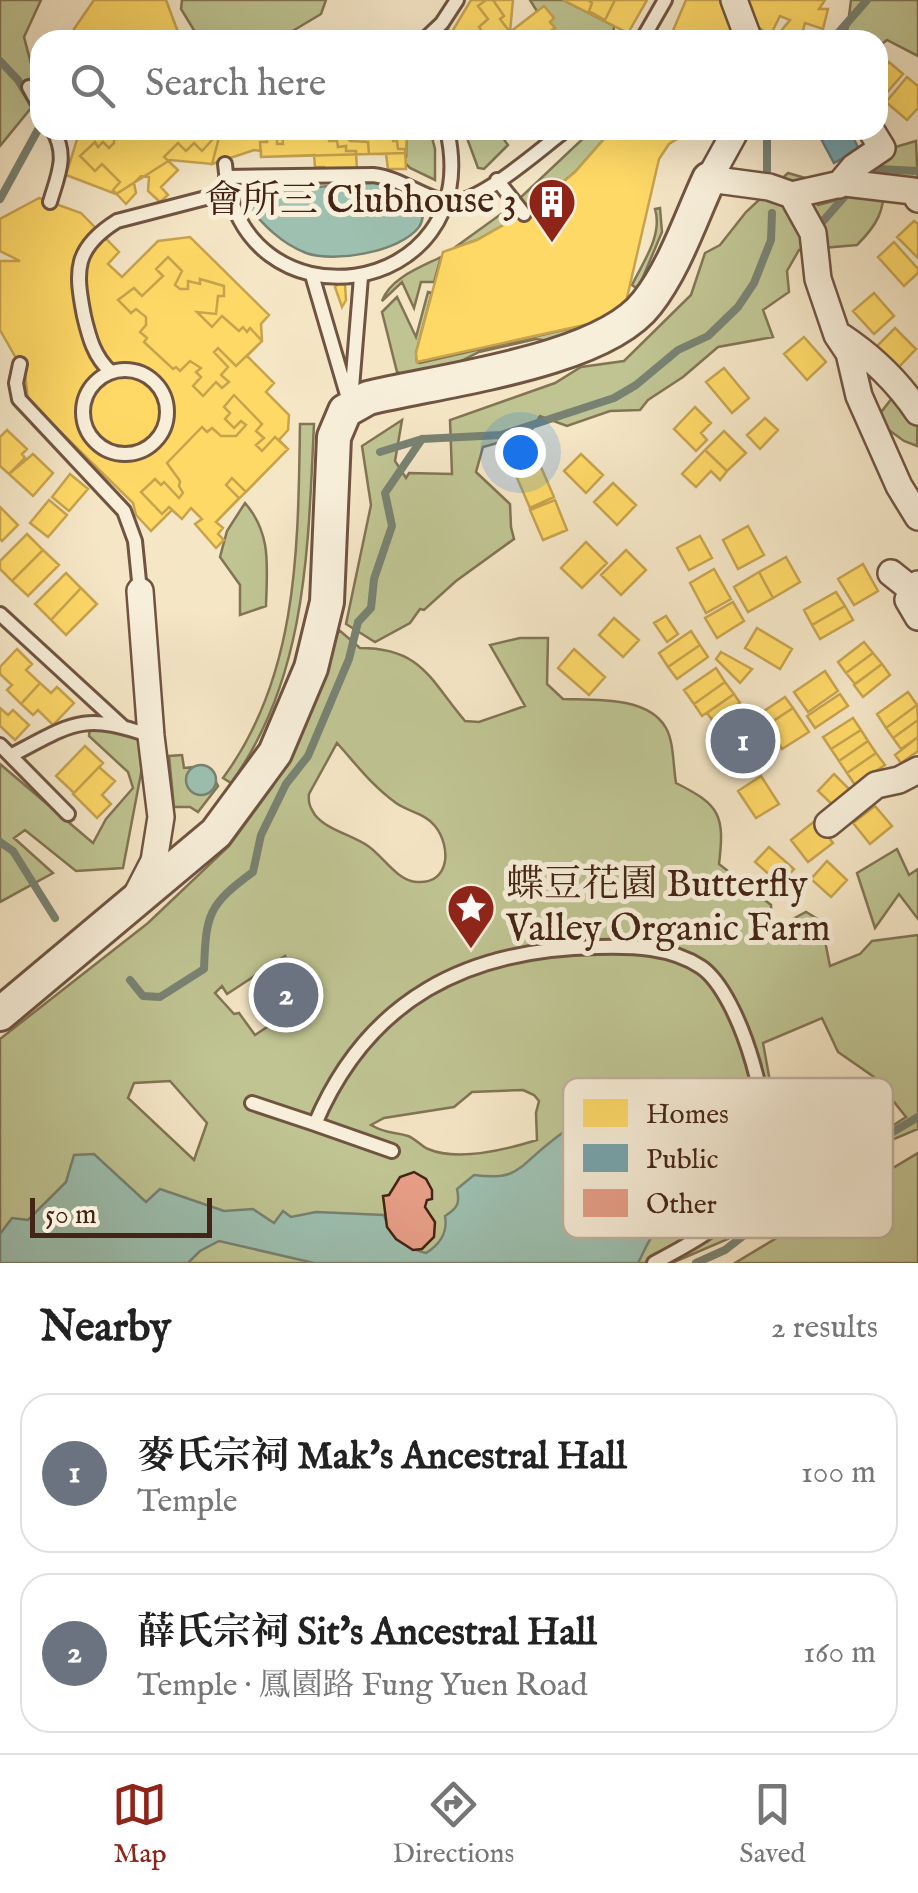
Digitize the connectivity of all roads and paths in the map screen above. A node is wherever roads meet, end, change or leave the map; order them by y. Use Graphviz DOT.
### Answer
graph roads {
  1 [pos="458,0"];
  2 [pos="665,0"];
  3 [pos="734,0"];
  4 [pos="435,30"];
  5 [pos="648,30"];
  6 [pos="745,30"];
  7 [pos="28,87"];
  8 [pos="30,90"];
  9 [pos="58,140"];
  10 [pos="449,140"];
  11 [pos="552,140"];
  12 [pos="731,140"];
  13 [pos="877,140"];
  14 [pos="227,178"];
  15 [pos="497,180"];
  16 [pos="709,180"];
  17 [pos="849,184"];
  18 [pos="792,196"];
  19 [pos="918,199"];
  20 [pos="50,202"];
  21 [pos="447,202"];
  22 [pos="524,214"];
  23 [pos="312,276"];
  24 [pos="360,277"];
  25 [pos="838,334"];
  26 [pos="20,364"];
  27 [pos="111,372"];
  28 [pos="351,407"];
  29 [pos="918,412"];
  30 [pos="918,517"];
  31 [pos="907,582"];
  32 [pos="140,592"];
  33 [pos="0,614"];
  34 [pos="918,617"];
  35 [pos="122,727"];
  36 [pos="150,736"];
  37 [pos="0,745"];
  38 [pos="12,755"];
  39 [pos="918,770"];
  40 [pos="68,814"];
  41 [pos="828,824"];
  42 [pos="133,903"];
  43 [pos="0,1014"];
  44 [pos="755,1078"];
  45 [pos="252,1103"];
  46 [pos="315,1124"];
  47 [pos="392,1151"];
  48 [pos="701,1238"];
  49 [pos="654,1263"];
  1 -- 4 [label="lane"];
  2 -- 5 [label="lane"];
  3 -- 6 [label="street"];
  7 -- 8 [label="lane"];
  9 -- 20 [label="lane"];
  10 -- 21 [label="lane"];
  11 -- 15 [label="lane"];
  12 -- 16 [label="street"];
  13 -- 17 [label="street"];
  14 -- 21 [label="lane"];
  14 -- 23 [label="lane"];
  14 -- 27 [label="lane"];
  15 -- 21 [label="lane"];
  15 -- 22 [label="lane"];
  16 -- 18 [label="street"];
  16 -- 28 [label="street"];
  17 -- 18 [label="street"];
  17 -- 19 [label="street"];
  18 -- 25 [label="street"];
  21 -- 24 [label="lane"];
  23 -- 24 [label="lane"];
  23 -- 28 [label="lane"];
  24 -- 28 [label="lane"];
  25 -- 29 [label="street"];
  25 -- 30 [label="street"];
  26 -- 32 [label="lane"];
  27 -- 27 [label="lane"];
  28 -- 42 [label="street"];
  31 -- 34 [label="street"];
  32 -- 36 [label="street"];
  33 -- 35 [label="lane"];
  35 -- 36 [label="lane"];
  35 -- 38 [label="lane"];
  36 -- 42 [label="street"];
  37 -- 38 [label="lane"];
  38 -- 40 [label="lane"];
  39 -- 41 [label="street"];
  42 -- 43 [label="street"];
  44 -- 46 [label="lane"];
  45 -- 46 [label="lane"];
  46 -- 47 [label="lane"];
  48 -- 49 [label="lane"];
}
